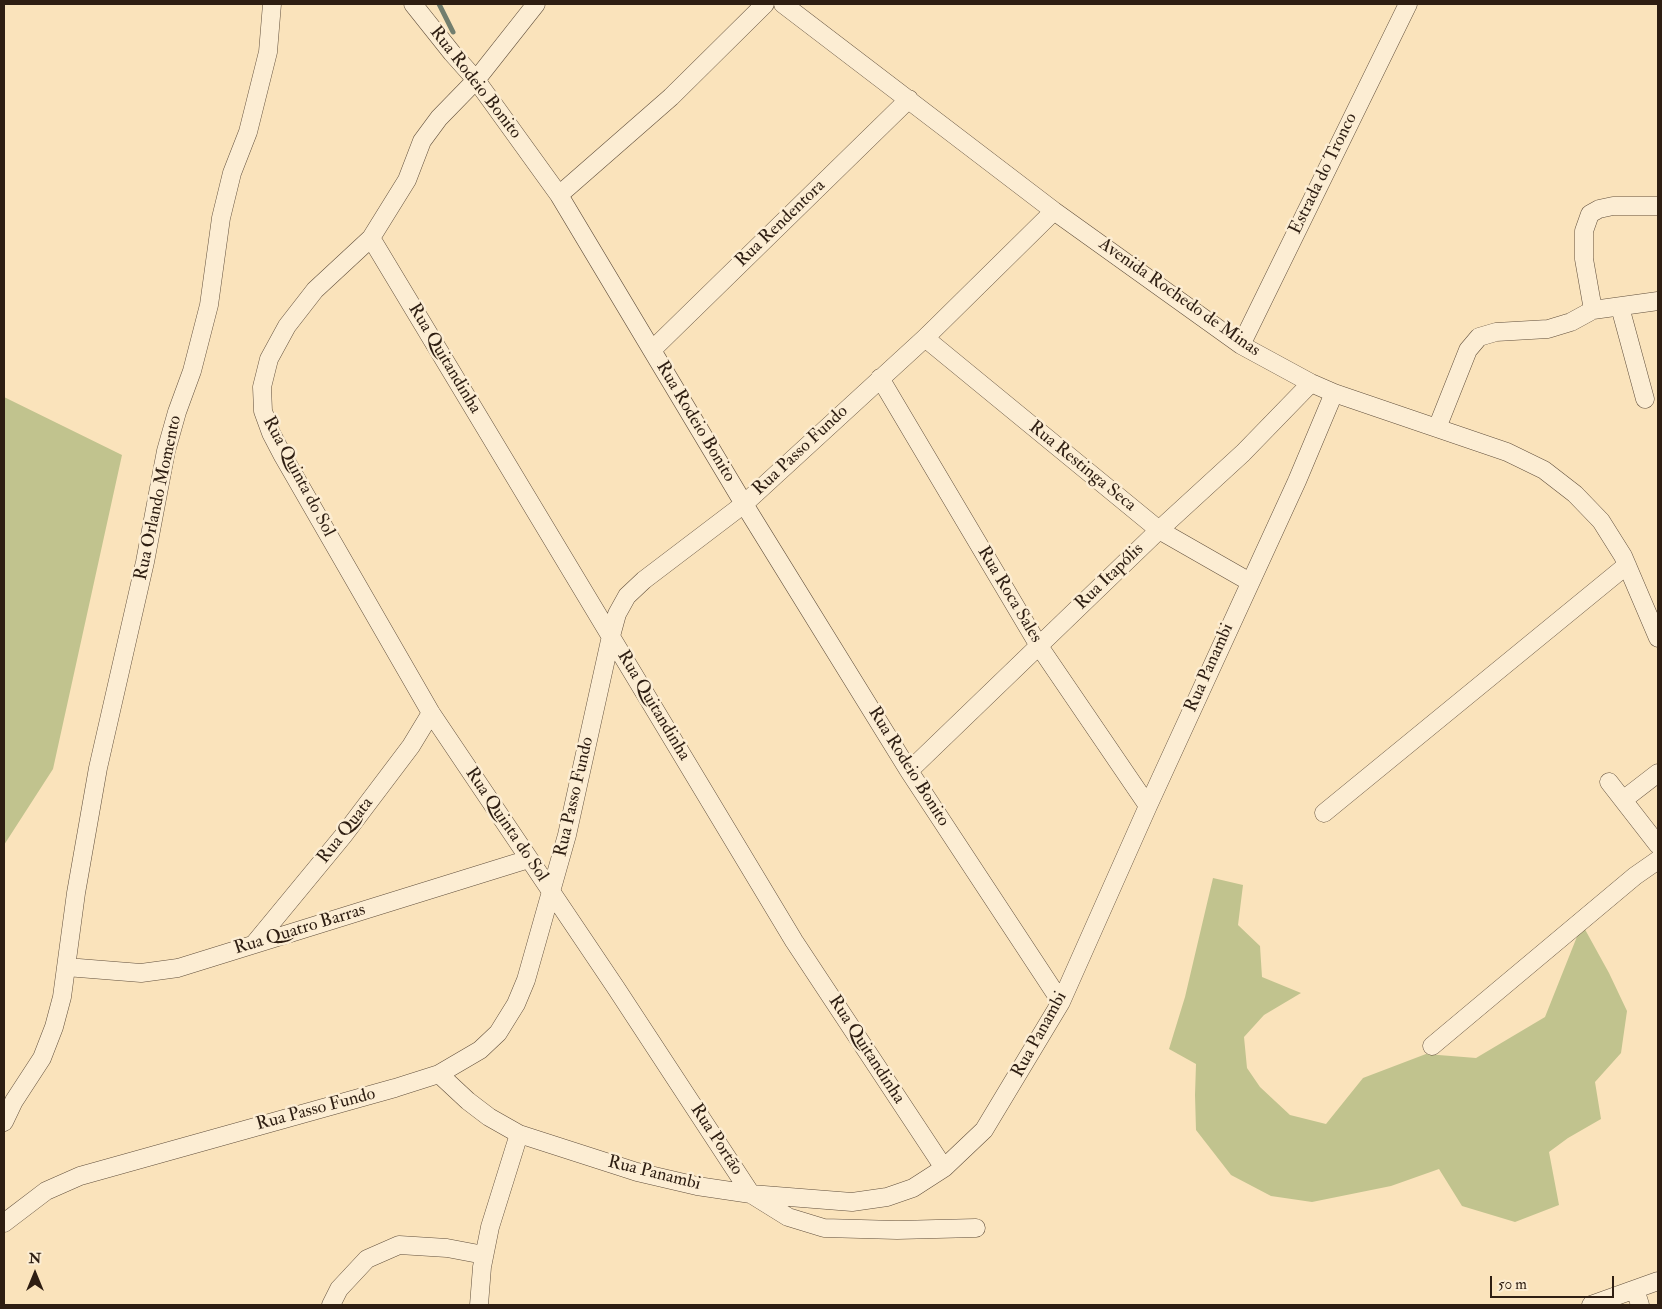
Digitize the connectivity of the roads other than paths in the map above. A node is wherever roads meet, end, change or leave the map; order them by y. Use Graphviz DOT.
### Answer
graph roads {
  1 [pos="272,4"];
  2 [pos="413,4"];
  3 [pos="536,4"];
  4 [pos="765,4"];
  5 [pos="783,4"];
  6 [pos="1408,4"];
  7 [pos="476,80"];
  8 [pos="909,99"];
  9 [pos="560,195"];
  10 [pos="1658,206"];
  11 [pos="1054,211"];
  12 [pos="371,238"];
  13 [pos="1658,301"];
  14 [pos="1620,307"];
  15 [pos="1593,310"];
  16 [pos="925,338"];
  17 [pos="1241,345"];
  18 [pos="652,350"];
  19 [pos="880,378"];
  20 [pos="1311,383"];
  21 [pos="1334,393"];
  22 [pos="1645,399"];
  23 [pos="1437,428"];
  24 [pos="744,504"];
  25 [pos="1159,530"];
  26 [pos="1627,565"];
  27 [pos="1250,582"];
  28 [pos="611,636"];
  29 [pos="1658,638"];
  30 [pos="1039,646"];
  31 [pos="432,713"];
  32 [pos="909,771"];
  33 [pos="1658,773"];
  34 [pos="1609,782"];
  35 [pos="1623,800"];
  36 [pos="1148,806"];
  37 [pos="1324,813"];
  38 [pos="1658,845"];
  39 [pos="529,859"];
  40 [pos="1658,860"];
  41 [pos="551,893"];
  42 [pos="254,944"];
  43 [pos="66,967"];
  44 [pos="1061,1002"];
  45 [pos="1432,1046"];
  46 [pos="439,1074"];
  47 [pos="4,1122"];
  48 [pos="519,1134"];
  49 [pos="944,1168"];
  50 [pos="751,1194"];
  51 [pos="4,1223"];
  52 [pos="976,1228"];
  53 [pos="484,1256"];
  54 [pos="1658,1281"];
  55 [pos="1638,1297"];
  56 [pos="331,1305"];
  57 [pos="479,1305"];
  58 [pos="1591,1305"];
  1 -- 43 [label="street, Rua Orlando Momento"];
  2 -- 7 [label="street, Rua Rodeio Bonito"];
  3 -- 7 [label="street, Rua Quinta do Sol"];
  4 -- 9 [label="street"];
  5 -- 8 [label="street, Avenida Rochedo de Minas"];
  6 -- 17 [label="street, Estrada do Tronco"];
  7 -- 9 [label="street, Rua Rodeio Bonito"];
  7 -- 12 [label="street, Rua Quinta do Sol"];
  8 -- 11 [label="street, Avenida Rochedo de Minas"];
  8 -- 18 [label="street, Rua Rendentora"];
  9 -- 18 [label="street, Rua Rodeio Bonito"];
  10 -- 15 [label="street"];
  11 -- 16 [label="street, Rua Passo Fundo"];
  11 -- 17 [label="street, Avenida Rochedo de Minas"];
  12 -- 28 [label="street, Rua Quitandinha"];
  12 -- 31 [label="street, Rua Quinta do Sol"];
  13 -- 14 [label="street"];
  14 -- 15 [label="street"];
  14 -- 22 [label="street"];
  15 -- 23 [label="street"];
  16 -- 19 [label="street, Rua Passo Fundo"];
  16 -- 25 [label="street, Rua Restinga Seca"];
  17 -- 20 [label="street, Avenida Rochedo de Minas"];
  18 -- 24 [label="street, Rua Rodeio Bonito"];
  19 -- 24 [label="street, Rua Passo Fundo"];
  19 -- 30 [label="street, Rua Roca Sales"];
  20 -- 21 [label="street, Avenida Rochedo de Minas"];
  20 -- 25 [label="street, Rua Itapólis"];
  21 -- 23 [label="street, Avenida Rochedo de Minas"];
  21 -- 27 [label="street, Rua Panambi"];
  23 -- 26 [label="street, Avenida Rochedo de Minas"];
  24 -- 28 [label="street, Rua Passo Fundo"];
  24 -- 32 [label="street, Rua Rodeio Bonito"];
  25 -- 27 [label="street, Rua Restinga Seca"];
  25 -- 30 [label="street, Rua Itapólis"];
  26 -- 29 [label="street, Avenida Rochedo de Minas"];
  26 -- 37 [label="street"];
  27 -- 36 [label="street, Rua Panambi"];
  28 -- 41 [label="street, Rua Passo Fundo"];
  28 -- 49 [label="street, Rua Quitandinha"];
  30 -- 32 [label="street, Rua Itapólis"];
  30 -- 36 [label="street, Rua Roca Sales"];
  31 -- 39 [label="street, Rua Quinta do Sol"];
  31 -- 42 [label="street, Rua Quata"];
  32 -- 44 [label="street, Rua Rodeio Bonito"];
  33 -- 35 [label="street"];
  34 -- 35 [label="street"];
  35 -- 38 [label="street"];
  36 -- 44 [label="street, Rua Panambi"];
  39 -- 41 [label="street, Rua Quinta do Sol"];
  39 -- 42 [label="street, Rua Quatro Barras"];
  40 -- 45 [label="street"];
  41 -- 46 [label="street, Rua Passo Fundo"];
  41 -- 50 [label="street, Rua Portão"];
  42 -- 43 [label="street, Rua Quatro Barras"];
  43 -- 47 [label="street, Rua Orlando Momento"];
  44 -- 49 [label="street, Rua Panambi"];
  46 -- 48 [label="street, Rua Panambi"];
  46 -- 51 [label="street, Rua Passo Fundo"];
  48 -- 50 [label="street, Rua Panambi"];
  48 -- 53 [label="street"];
  49 -- 50 [label="street, Rua Panambi"];
  50 -- 52 [label="street, Rua Portão"];
  53 -- 56 [label="street"];
  53 -- 57 [label="street"];
  54 -- 55 [label="street"];
  55 -- 58 [label="street"];
}
